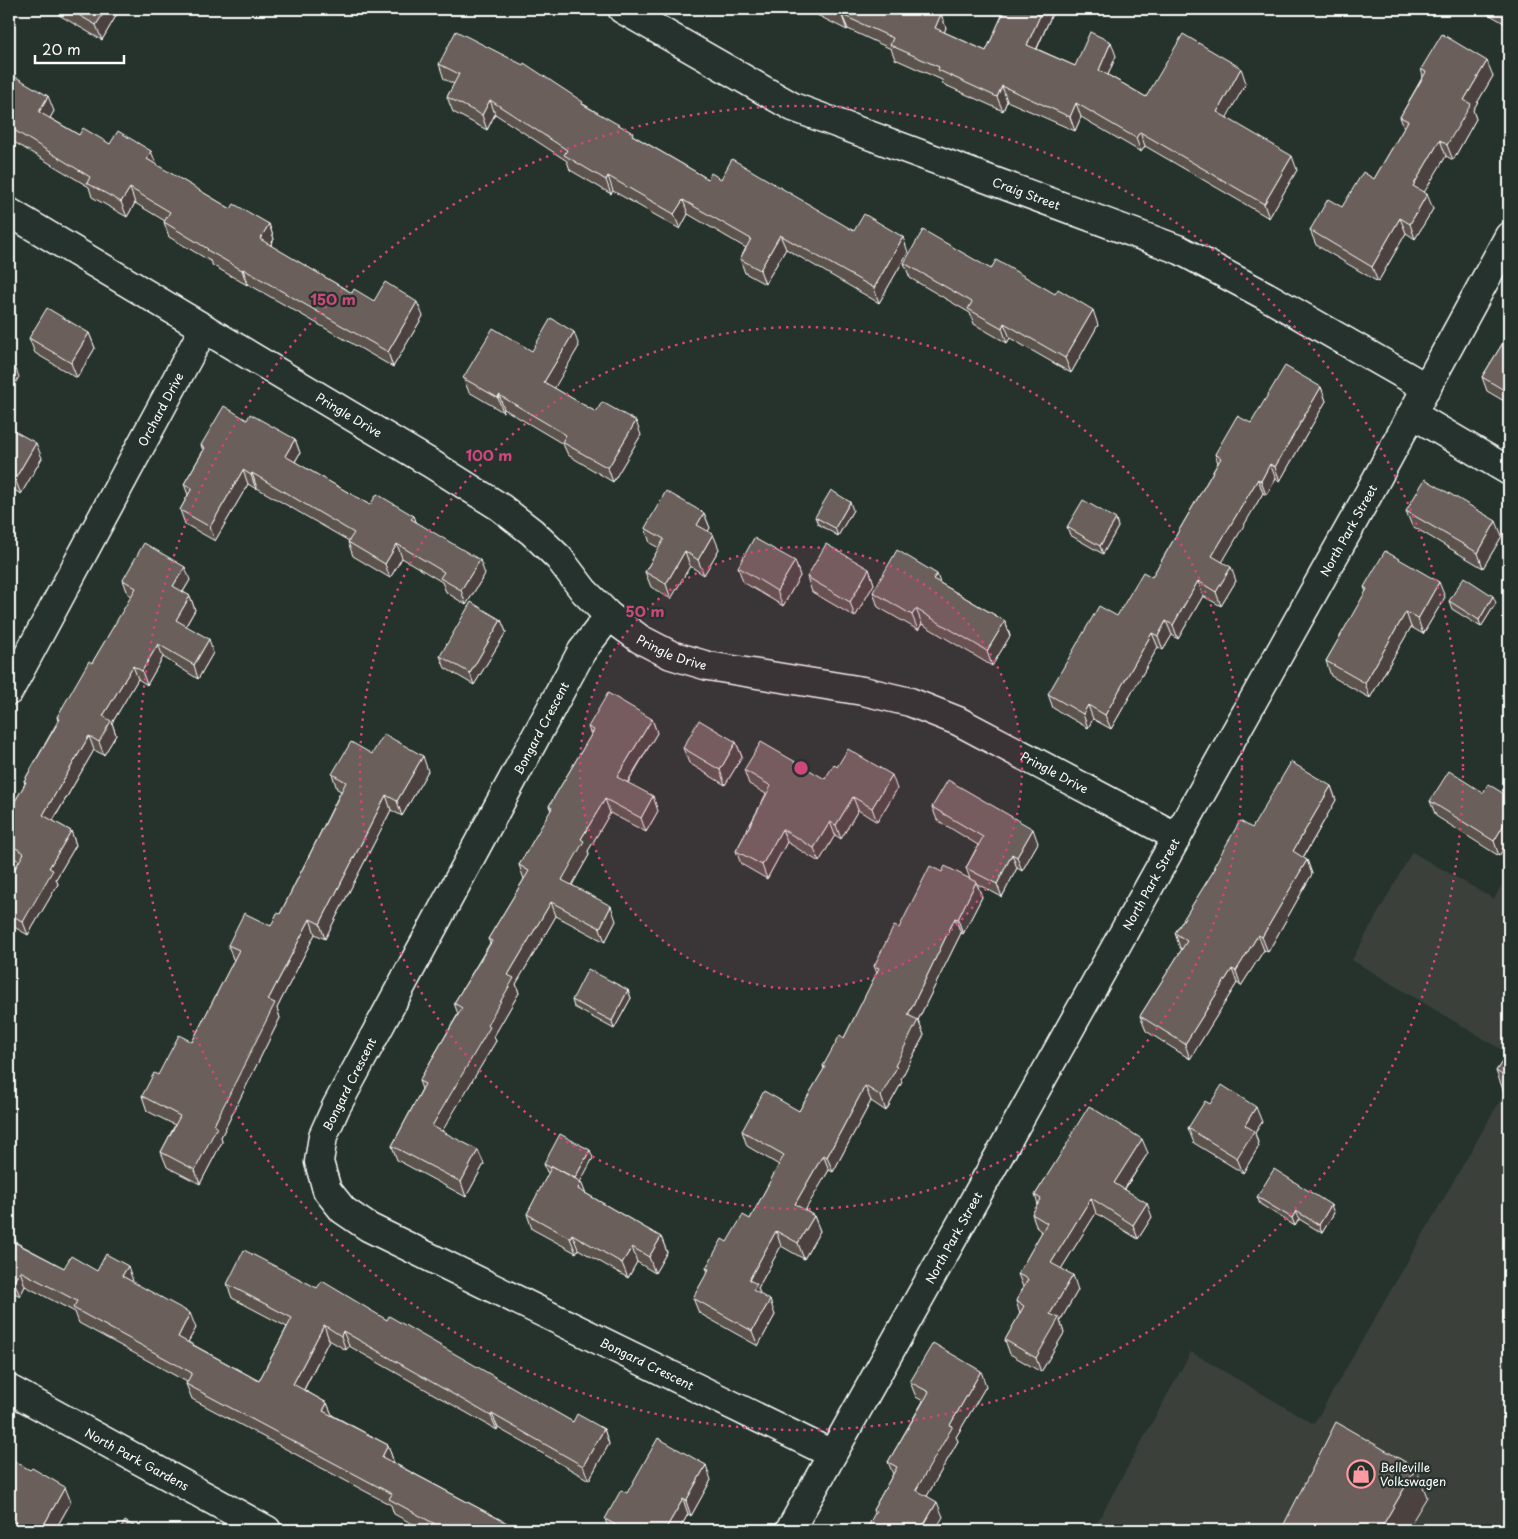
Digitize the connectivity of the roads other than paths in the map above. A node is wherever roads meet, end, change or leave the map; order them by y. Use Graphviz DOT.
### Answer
graph roads {
  1 [pos="622,9"];
  2 [pos="9,212"];
  3 [pos="1509,236"];
  4 [pos="204,328"];
  5 [pos="1426,388"];
  6 [pos="1412,414"];
  7 [pos="1509,470"];
  8 [pos="609,616"];
  9 [pos="9,691"];
  10 [pos="1177,837"];
  11 [pos="9,1389"];
  12 [pos="832,1454"];
  13 [pos="266,1530"];
  14 [pos="790,1530"];
  1 -- 5 [label="street, Craig Street"];
  2 -- 4 [label="street"];
  3 -- 5 [label="street, North Park Street"];
  4 -- 8 [label="street, Pringle Drive"];
  4 -- 9 [label="street, Orchard Drive"];
  5 -- 6 [label="street, North Park Street"];
  6 -- 7 [label="street"];
  6 -- 10 [label="street, North Park Street"];
  8 -- 10 [label="street, Pringle Drive"];
  8 -- 12 [label="street, Bongard Crescent"];
  10 -- 12 [label="street, North Park Street"];
  11 -- 13 [label="street, North Park Gardens"];
  12 -- 14 [label="street, North Park Street"];
}
